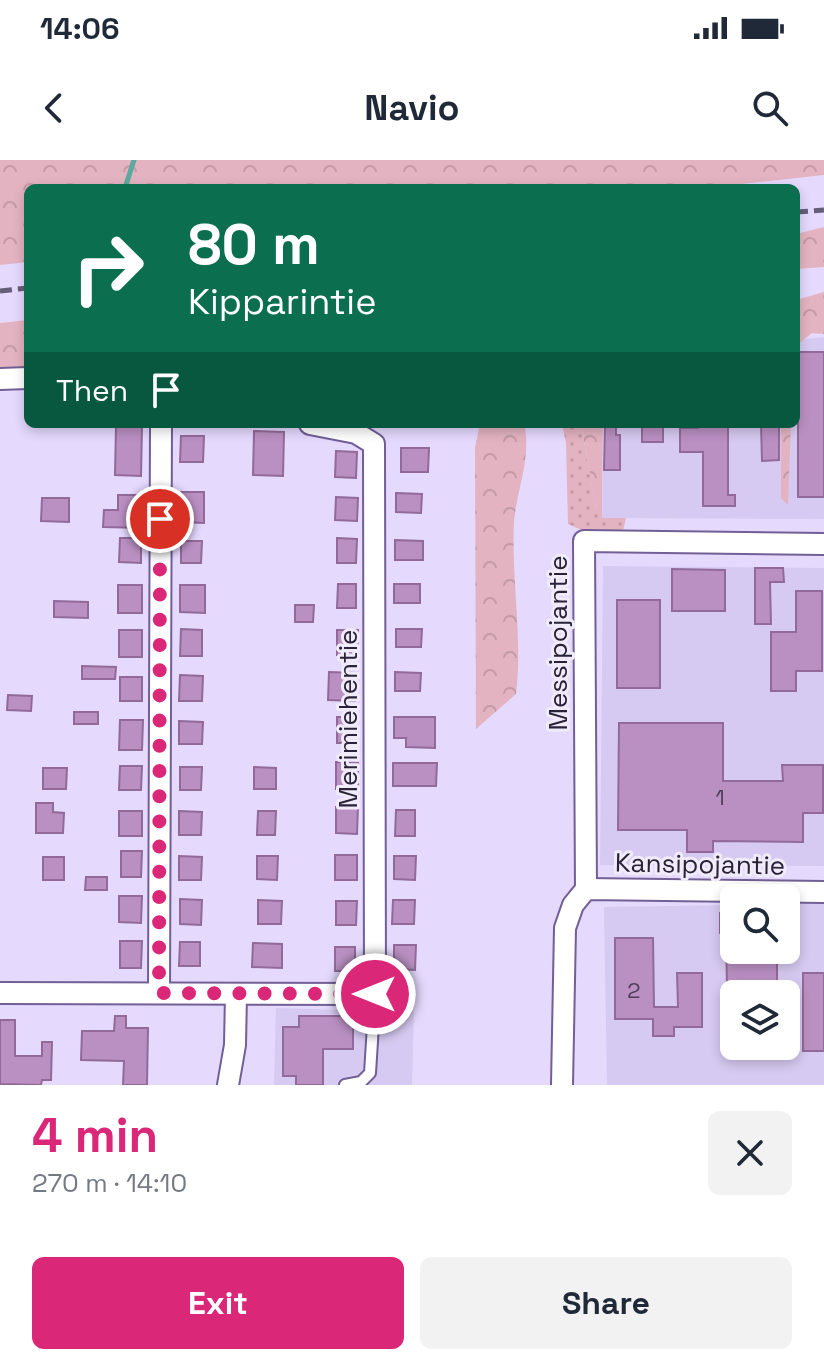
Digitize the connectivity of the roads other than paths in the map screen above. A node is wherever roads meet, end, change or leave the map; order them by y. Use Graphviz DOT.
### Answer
graph roads {
  1 [pos="24,378"];
  2 [pos="0,379"];
  3 [pos="161,428"];
  4 [pos="330,428"];
  5 [pos="824,544"];
  6 [pos="586,889"];
  7 [pos="824,892"];
  8 [pos="0,993"];
  9 [pos="159,993"];
  10 [pos="236,994"];
  11 [pos="375,994"];
  12 [pos="235,1045"];
  13 [pos="228,1085"];
  14 [pos="243,1085"];
  15 [pos="345,1085"];
  16 [pos="562,1085"];
  1 -- 2 [label="street"];
  3 -- 9 [label="street"];
  4 -- 11 [label="street, Merimiehentie"];
  5 -- 6 [label="street, Messipojantie"];
  6 -- 7 [label="street, Kansipojantie"];
  6 -- 16 [label="street, Kansipojantie"];
  8 -- 9 [label="street"];
  9 -- 10 [label="street"];
  10 -- 11 [label="street"];
  10 -- 12 [label="street"];
  11 -- 15 [label="lane"];
  12 -- 13 [label="street"];
  12 -- 14 [label="street"];
}
